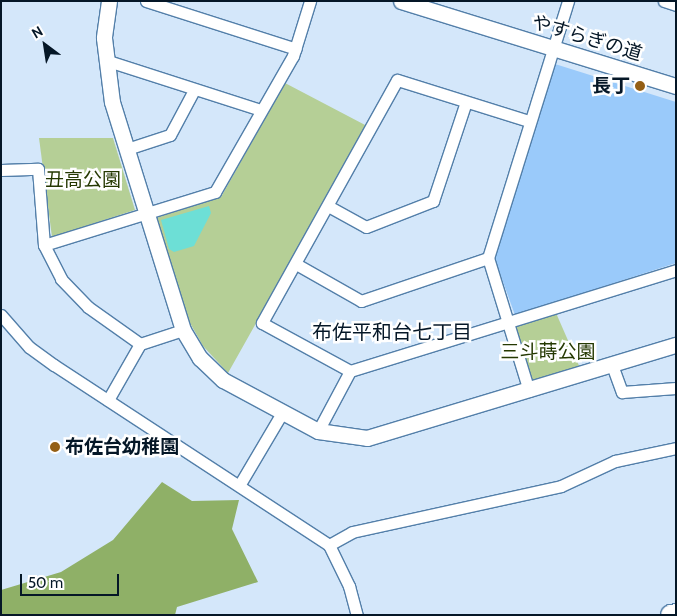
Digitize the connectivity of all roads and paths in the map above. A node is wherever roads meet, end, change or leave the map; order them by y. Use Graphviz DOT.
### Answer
graph roads {
  1 [pos="109,1"];
  2 [pos="146,1"];
  3 [pos="310,1"];
  4 [pos="401,1"];
  5 [pos="568,1"];
  6 [pos="664,1"];
  7 [pos="676,5"];
  8 [pos="432,6"];
  9 [pos="553,48"];
  10 [pos="296,49"];
  11 [pos="105,60"];
  12 [pos="676,86"];
  13 [pos="194,90"];
  14 [pos="466,102"];
  15 [pos="261,110"];
  16 [pos="529,121"];
  17 [pos="127,150"];
  18 [pos="1,170"];
  19 [pos="328,206"];
  20 [pos="147,214"];
  21 [pos="44,245"];
  22 [pos="488,258"];
  23 [pos="296,264"];
  24 [pos="676,270"];
  25 [pos="1,315"];
  26 [pos="508,324"];
  27 [pos="183,330"];
  28 [pos="140,344"];
  29 [pos="676,345"];
  30 [pos="612,365"];
  31 [pos="350,371"];
  32 [pos="676,388"];
  33 [pos="529,391"];
  34 [pos="108,400"];
  35 [pos="282,413"];
  36 [pos="318,431"];
  37 [pos="676,448"];
  38 [pos="240,484"];
  39 [pos="329,546"];
  40 [pos="676,614"];
  41 [pos="357,615"];
  42 [pos="671,615"];
  1 -- 11 [label="street"];
  2 -- 10 [label="street"];
  3 -- 10 [label="street"];
  4 -- 8 [label="street, やすらぎの道"];
  5 -- 9 [label="street"];
  6 -- 7 [label="street"];
  8 -- 9 [label="street, やすらぎの道"];
  9 -- 12 [label="street, やすらぎの道"];
  9 -- 16 [label="street"];
  10 -- 15 [label="street"];
  11 -- 13 [label="street"];
  11 -- 17 [label="street"];
  13 -- 15 [label="street"];
  13 -- 17 [label="street"];
  14 -- 16 [label="street"];
  14 -- 19 [label="street"];
  14 -- 19 [label="street"];
  15 -- 20 [label="street"];
  16 -- 22 [label="street"];
  17 -- 20 [label="street"];
  18 -- 21 [label="street"];
  19 -- 23 [label="street"];
  20 -- 21 [label="street"];
  20 -- 27 [label="street"];
  21 -- 28 [label="street"];
  22 -- 23 [label="street"];
  22 -- 26 [label="street"];
  23 -- 31 [label="street"];
  24 -- 26 [label="street"];
  25 -- 34 [label="street"];
  26 -- 31 [label="street"];
  26 -- 33 [label="street"];
  27 -- 28 [label="street"];
  27 -- 35 [label="street"];
  28 -- 34 [label="street"];
  29 -- 30 [label="street"];
  30 -- 32 [label="street"];
  30 -- 33 [label="street"];
  31 -- 36 [label="street"];
  33 -- 36 [label="street"];
  34 -- 38 [label="street"];
  35 -- 36 [label="street"];
  35 -- 38 [label="street"];
  37 -- 39 [label="street"];
  38 -- 39 [label="street"];
  39 -- 41 [label="street"];
  40 -- 42 [label="highway"];
}
